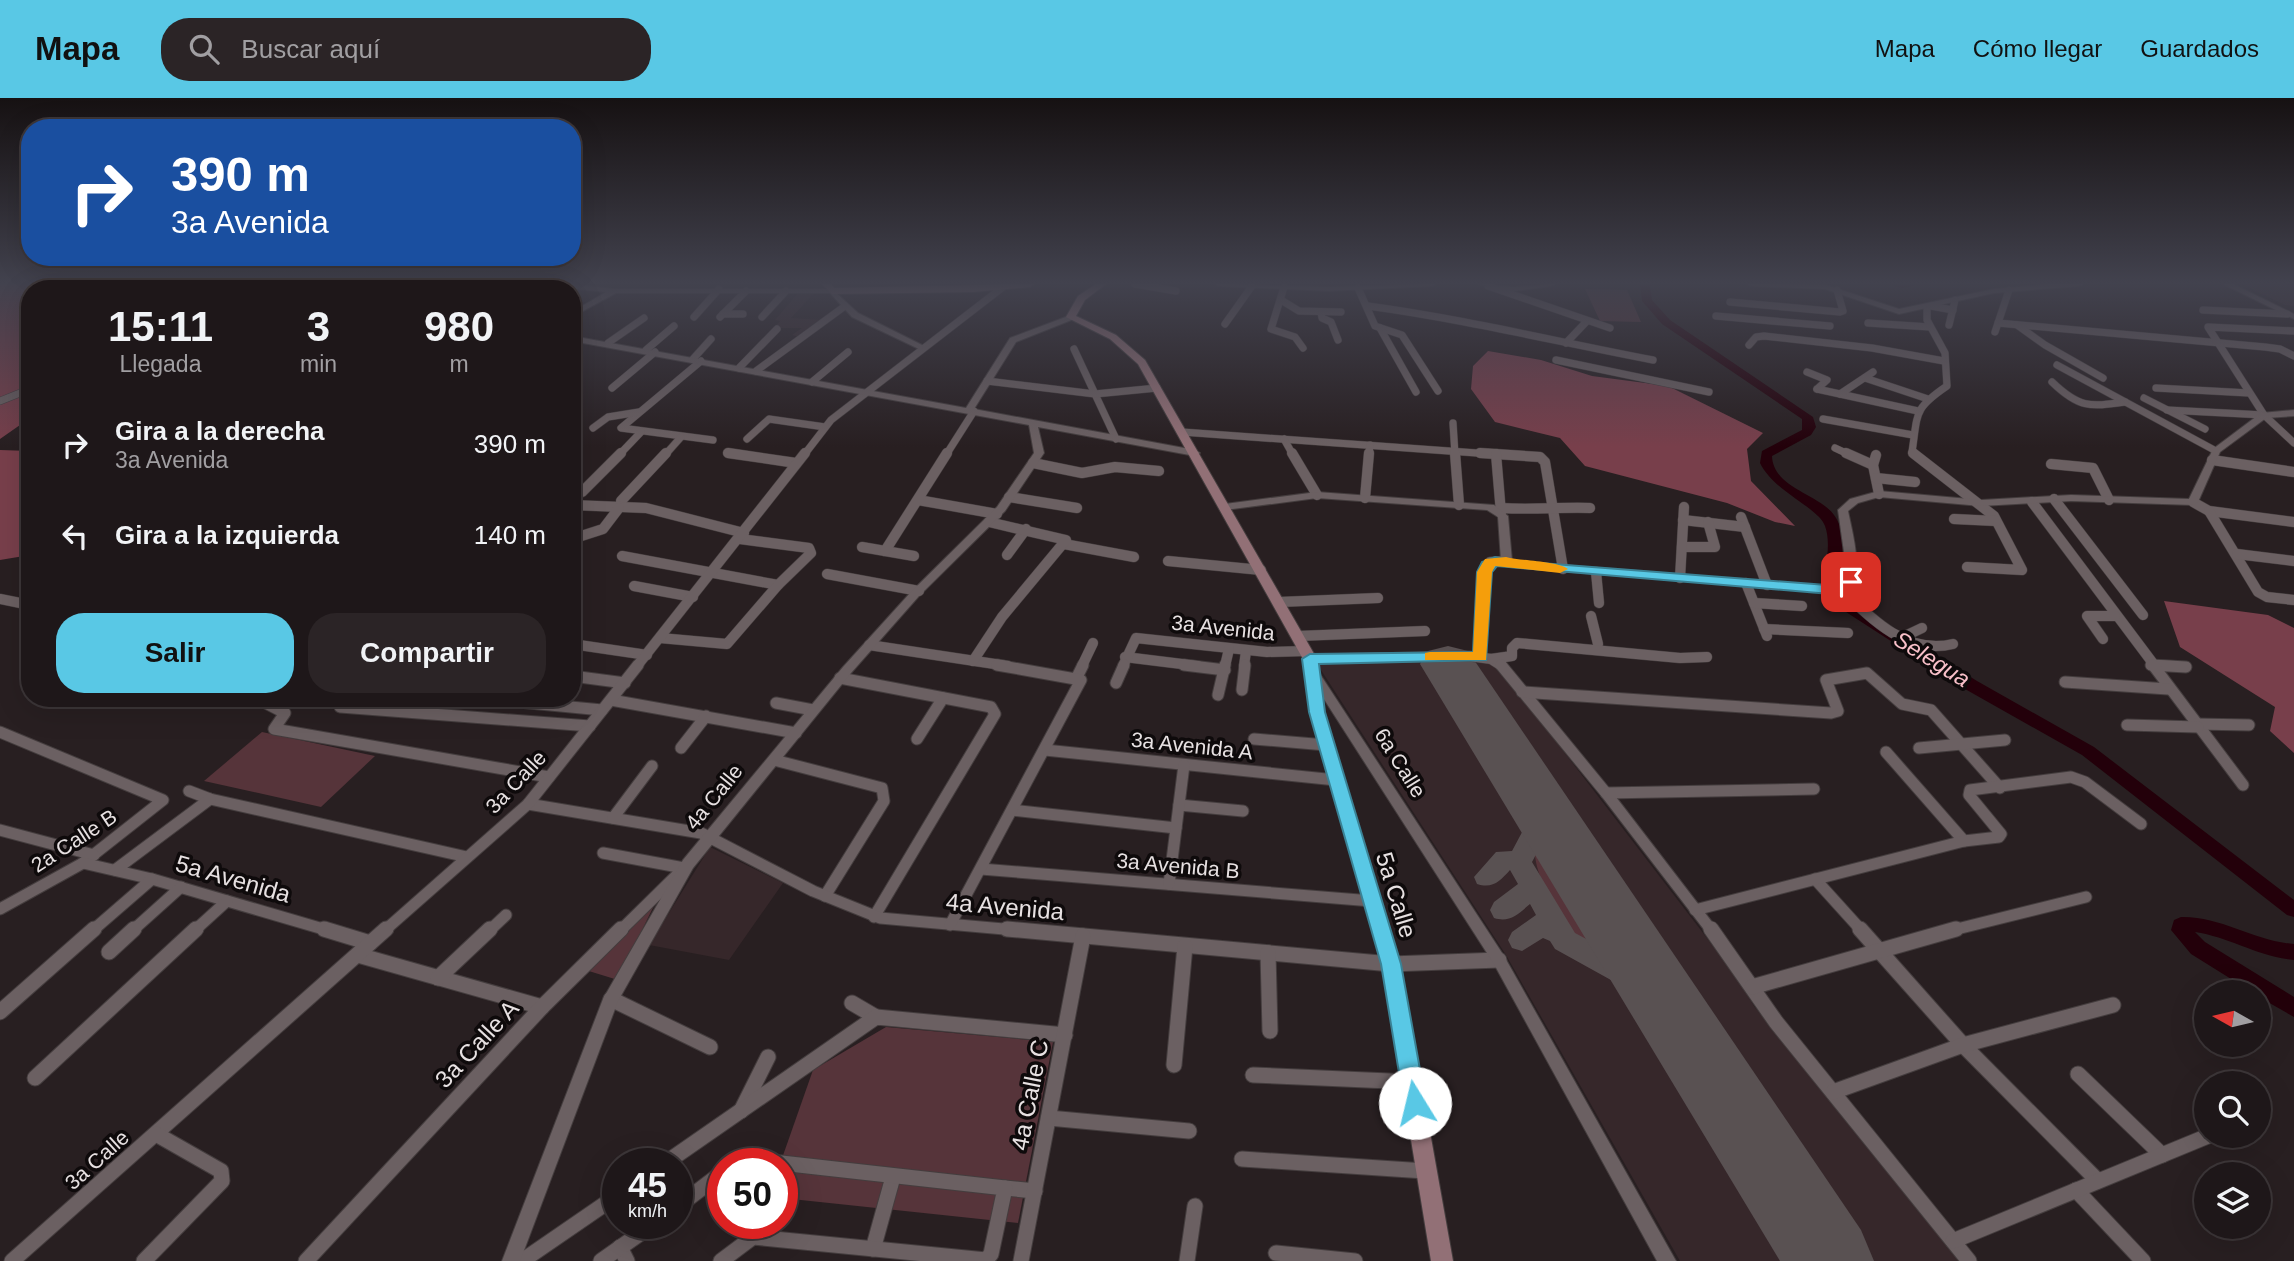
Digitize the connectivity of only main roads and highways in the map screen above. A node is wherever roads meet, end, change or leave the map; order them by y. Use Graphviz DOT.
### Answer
graph roads {
  1 [pos="1113,338"];
  2 [pos="1309,660"];
  3 [pos="1442,1261"];
  1 -- 2 [label="main road, 6a Calle"];
  2 -- 3 [label="main road, 5a Calle"];
}
